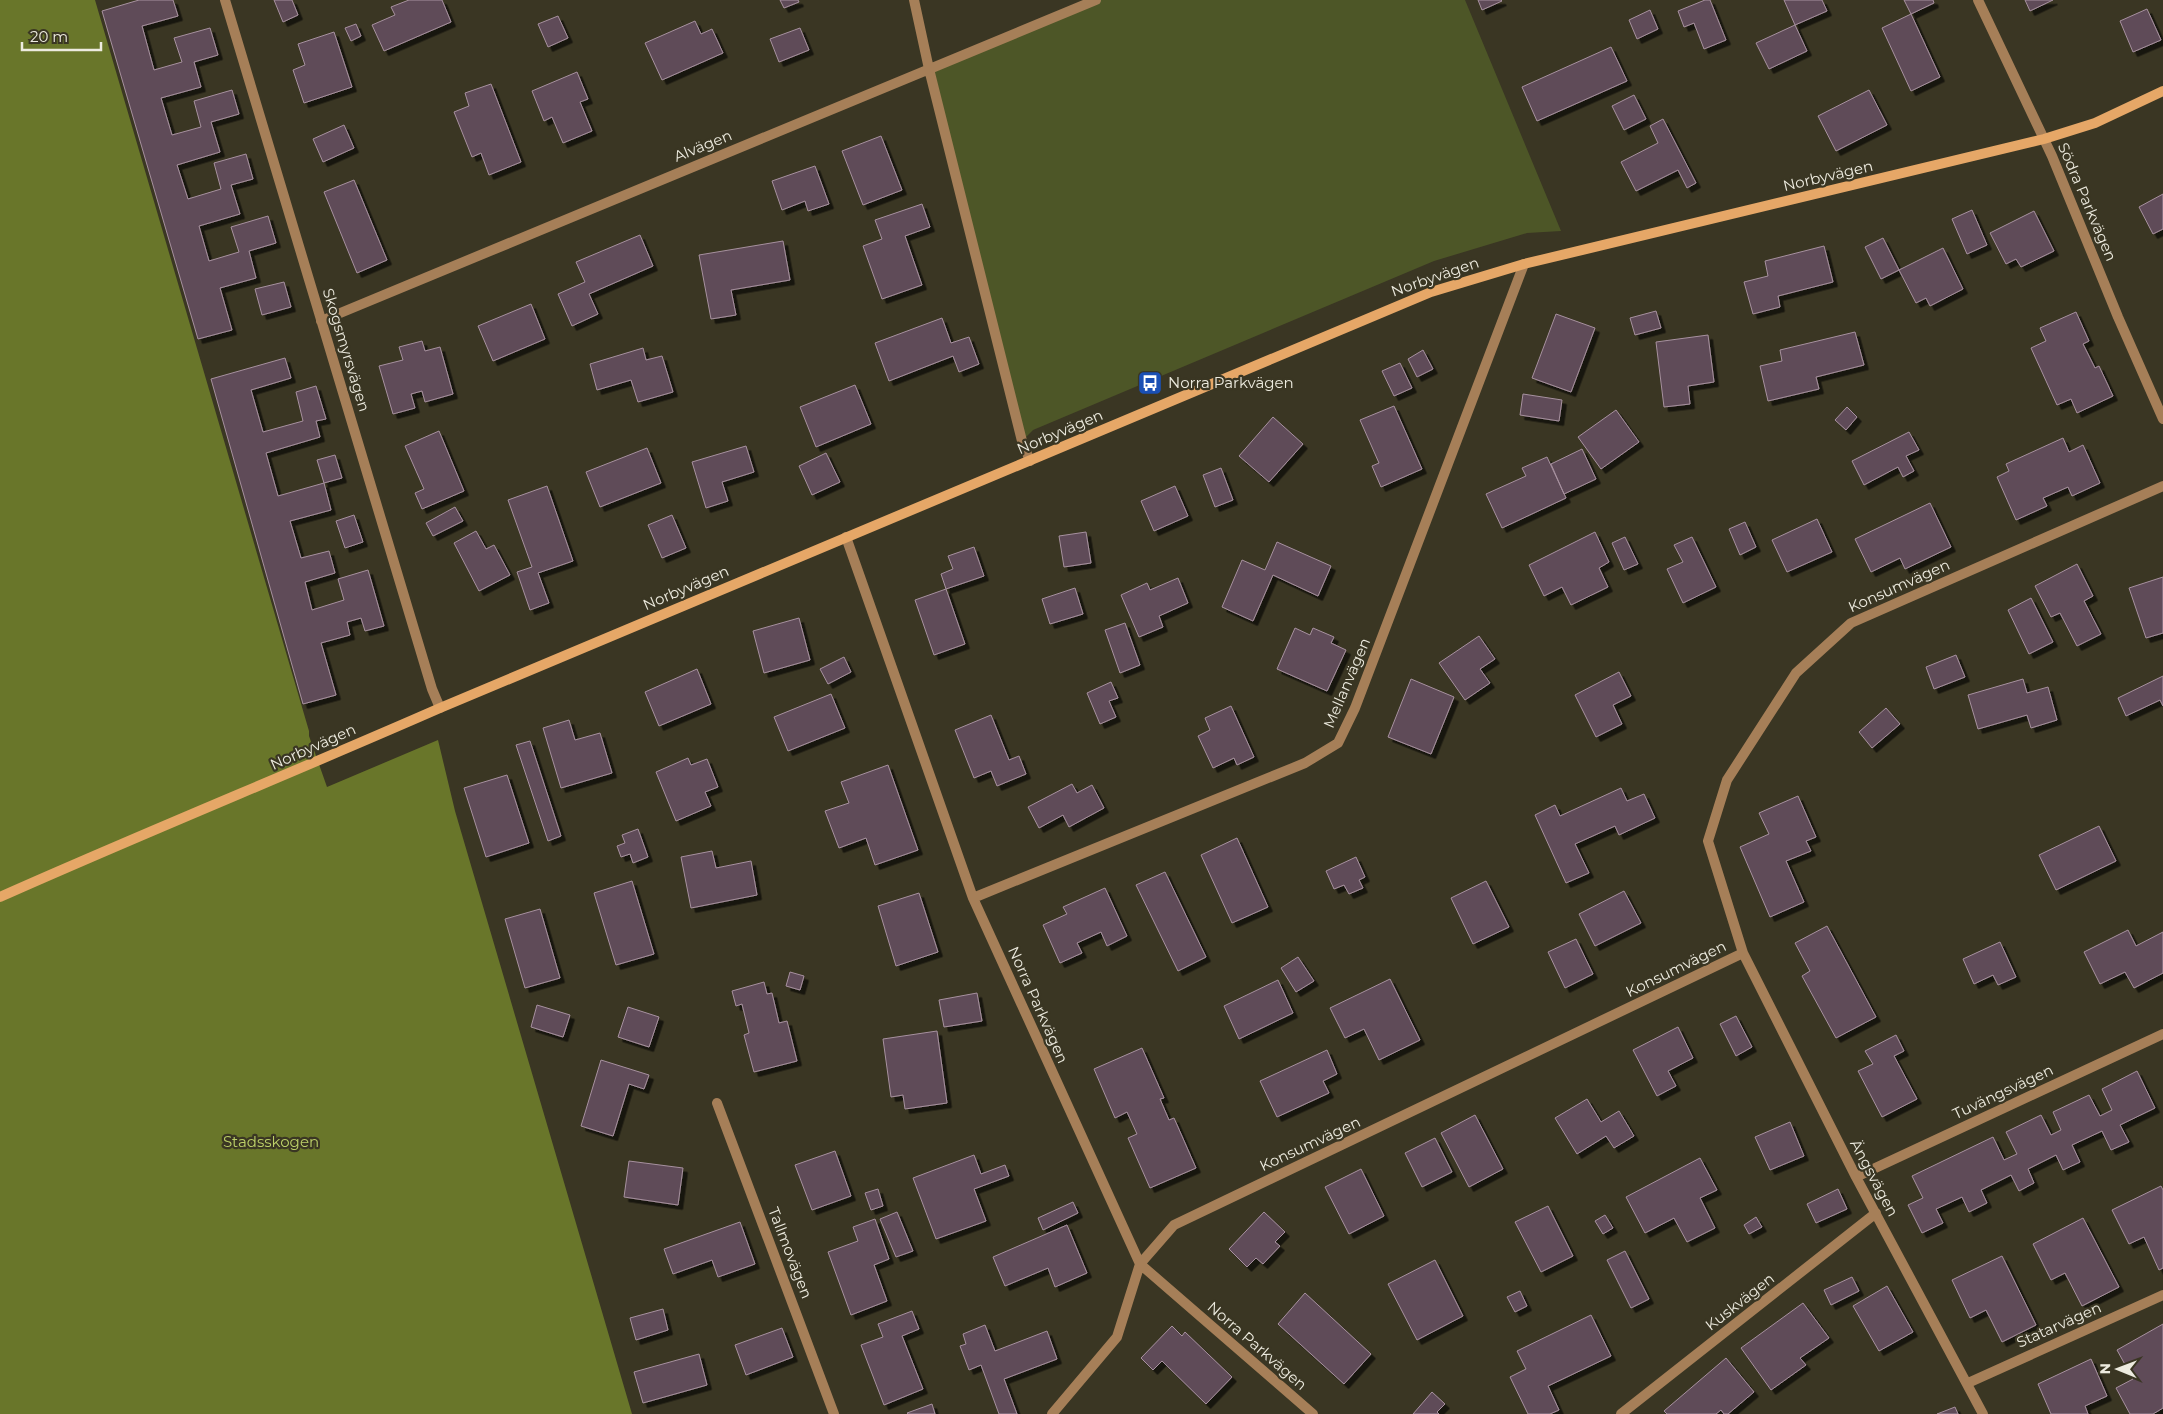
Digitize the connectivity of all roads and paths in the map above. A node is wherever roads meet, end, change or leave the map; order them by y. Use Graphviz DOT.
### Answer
graph roads {
  1 [pos="225,0"];
  2 [pos="914,0"];
  3 [pos="1096,0"];
  4 [pos="1978,0"];
  5 [pos="929,69"];
  6 [pos="2163,91"];
  7 [pos="2044,139"];
  8 [pos="1524,264"];
  9 [pos="321,321"];
  10 [pos="2163,418"];
  11 [pos="1030,461"];
  12 [pos="2163,486"];
  13 [pos="846,537"];
  14 [pos="440,708"];
  15 [pos="0,897"];
  16 [pos="973,898"];
  17 [pos="1743,954"];
  18 [pos="2163,1034"];
  19 [pos="717,1103"];
  20 [pos="1856,1177"];
  21 [pos="1876,1213"];
  22 [pos="1140,1264"];
  23 [pos="2163,1295"];
  24 [pos="1968,1383"];
  25 [pos="834,1414"];
  26 [pos="1052,1414"];
  27 [pos="1313,1414"];
  28 [pos="1621,1414"];
  29 [pos="1983,1414"];
  1 -- 9 [label="street, Skogsmyrsvägen"];
  2 -- 5 [label="street"];
  3 -- 5 [label="street, Alvägen"];
  4 -- 7 [label="street, Södra Parkvägen"];
  5 -- 9 [label="street, Alvägen"];
  5 -- 11 [label="street"];
  6 -- 7 [label="street, Norbyvägen"];
  7 -- 8 [label="street, Norbyvägen"];
  7 -- 10 [label="street, Södra Parkvägen"];
  8 -- 11 [label="street, Norbyvägen"];
  8 -- 16 [label="street, Mellanvägen"];
  9 -- 14 [label="street, Skogsmyrsvägen"];
  11 -- 13 [label="street, Norbyvägen"];
  12 -- 17 [label="street, Konsumvägen"];
  13 -- 14 [label="street, Norbyvägen"];
  13 -- 16 [label="street, Norra Parkvägen"];
  14 -- 15 [label="street, Norbyvägen"];
  16 -- 22 [label="street, Norra Parkvägen"];
  17 -- 20 [label="street, Ängsvägen"];
  17 -- 22 [label="street, Konsumvägen"];
  18 -- 20 [label="street, Tuvängsvägen"];
  19 -- 25 [label="street, Tallmovägen"];
  20 -- 21 [label="street, Ängsvägen"];
  21 -- 24 [label="street, Ängsvägen"];
  21 -- 28 [label="street, Kuskvägen"];
  22 -- 26 [label="street, Konsumvägen"];
  22 -- 27 [label="street, Norra Parkvägen"];
  23 -- 24 [label="street, Statarvägen"];
  24 -- 29 [label="street, Ängsvägen"];
}
